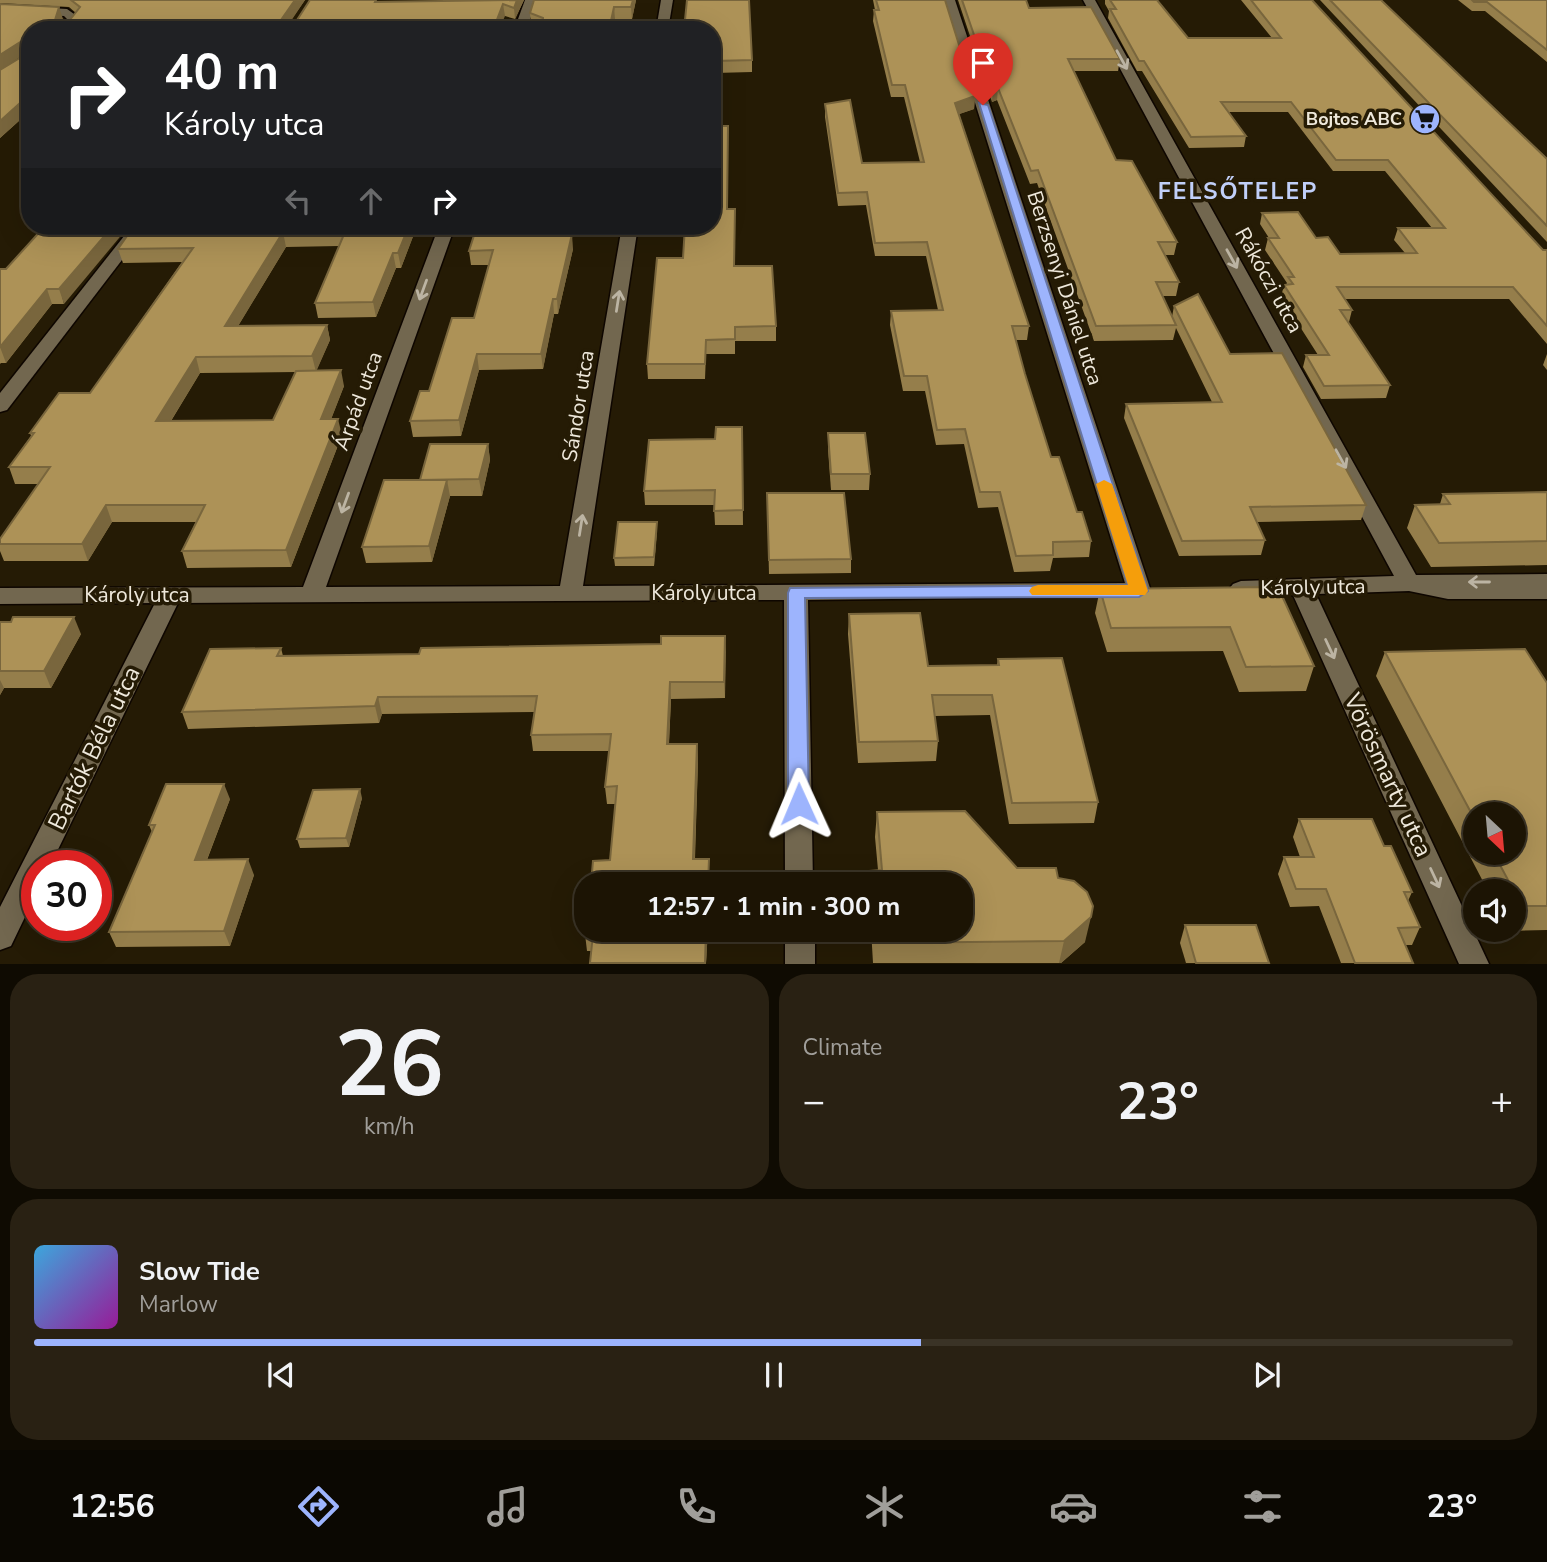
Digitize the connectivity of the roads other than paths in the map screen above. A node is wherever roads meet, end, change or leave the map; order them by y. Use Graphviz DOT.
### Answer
graph roads {
  1 [pos="531,0"];
  2 [pos="667,0"];
  3 [pos="949,0"];
  4 [pos="1089,0"];
  5 [pos="0,9"];
  6 [pos="73,21"];
  7 [pos="523,21"];
  8 [pos="664,21"];
  9 [pos="133,235"];
  10 [pos="444,235"];
  11 [pos="629,235"];
  12 [pos="0,406"];
  13 [pos="1547,582"];
  14 [pos="1409,583"];
  15 [pos="1301,587"];
  16 [pos="1220,589"];
  17 [pos="1166,590"];
  18 [pos="1139,591"];
  19 [pos="1547,591"];
  20 [pos="312,593"];
  21 [pos="570,593"];
  22 [pos="796,593"];
  23 [pos="0,596"];
  24 [pos="170,596"];
  25 [pos="799,872"];
  26 [pos="0,937"];
  27 [pos="800,942"];
  28 [pos="800,964"];
  29 [pos="1474,964"];
  1 -- 7 [label="street"];
  2 -- 8 [label="street"];
  3 -- 18 [label="street, Berzsenyi Dániel utca"];
  4 -- 14 [label="street, Rákóczi utca, one-way"];
  5 -- 6 [label="street"];
  9 -- 12 [label="street"];
  10 -- 20 [label="street, Árpád utca, one-way"];
  21 -- 11 [label="street, Sándor utca, one-way"];
  13 -- 14 [label="street, Károly utca, one-way"];
  14 -- 15 [label="street, Károly utca"];
  14 -- 19 [label="street, Károly utca"];
  15 -- 16 [label="street, Károly utca"];
  15 -- 29 [label="street, Vörösmarty utca, one-way"];
  17 -- 18 [label="street, Károly utca"];
  18 -- 22 [label="street, Károly utca"];
  20 -- 21 [label="street, Károly utca"];
  20 -- 24 [label="street, Károly utca"];
  21 -- 22 [label="street, Károly utca"];
  22 -- 25 [label="street"];
  23 -- 24 [label="street, Károly utca"];
  24 -- 26 [label="street, Bartók Béla utca"];
  27 -- 28 [label="street"];
}
